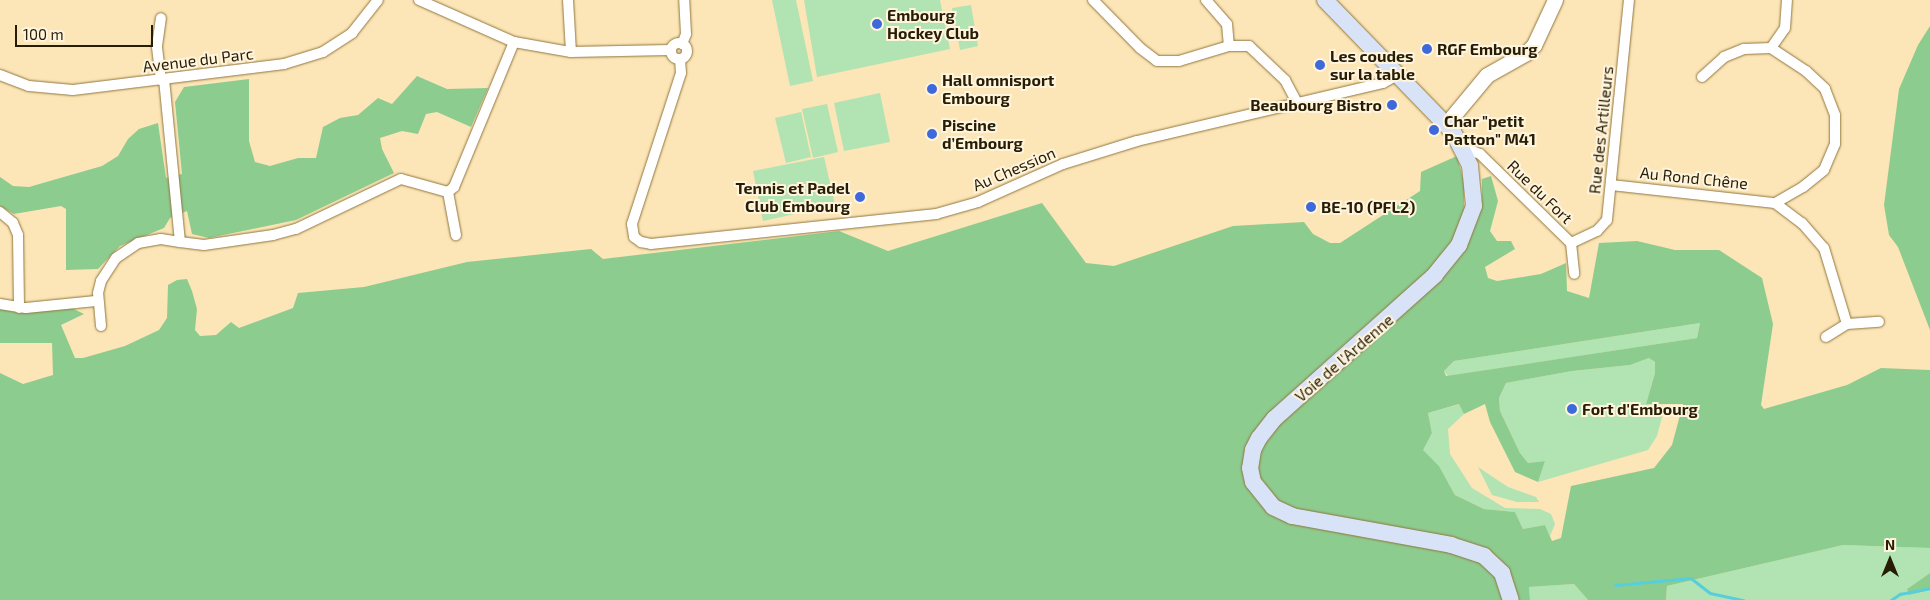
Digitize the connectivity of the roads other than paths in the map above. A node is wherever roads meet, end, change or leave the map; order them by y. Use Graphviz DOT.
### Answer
graph roads {
  1 [pos="378,0"];
  2 [pos="419,0"];
  3 [pos="568,0"];
  4 [pos="684,0"];
  5 [pos="1093,0"];
  6 [pos="1206,0"];
  7 [pos="1325,0"];
  8 [pos="1555,0"];
  9 [pos="1629,0"];
  10 [pos="1787,0"];
  11 [pos="161,18"];
  12 [pos="514,42"];
  13 [pos="682,44"];
  14 [pos="1229,46"];
  15 [pos="1771,48"];
  16 [pos="670,50"];
  17 [pos="571,52"];
  18 [pos="680,59"];
  19 [pos="1399,74"];
  20 [pos="0,75"];
  21 [pos="1702,77"];
  22 [pos="162,79"];
  23 [pos="1298,104"];
  24 [pos="1447,123"];
  25 [pos="1462,147"];
  26 [pos="1611,184"];
  27 [pos="448,192"];
  28 [pos="1774,203"];
  29 [pos="0,212"];
  30 [pos="456,235"];
  31 [pos="180,242"];
  32 [pos="1571,243"];
  33 [pos="1574,274"];
  34 [pos="96,301"];
  35 [pos="0,304"];
  36 [pos="19,308"];
  37 [pos="1879,322"];
  38 [pos="1846,324"];
  39 [pos="101,326"];
  40 [pos="1826,337"];
  41 [pos="1511,600"];
  1 -- 22 [label="street, Avenue du Parc"];
  2 -- 12 [label="street"];
  3 -- 17 [label="street"];
  4 -- 13 [label="street"];
  5 -- 14 [label="street"];
  6 -- 14 [label="street"];
  7 -- 19 [label="main road, Voie de l'Ardenne"];
  8 -- 24 [label="street"];
  9 -- 26 [label="street, Rue des Artilleurs"];
  10 -- 15 [label="street"];
  11 -- 22 [label="street"];
  12 -- 17 [label="street"];
  12 -- 27 [label="street"];
  13 -- 16 [label="street"];
  13 -- 18 [label="street"];
  14 -- 23 [label="street"];
  15 -- 21 [label="street"];
  15 -- 28 [label="street"];
  16 -- 17 [label="street"];
  16 -- 18 [label="street"];
  18 -- 23 [label="street, Au Chession"];
  19 -- 23 [label="street, Au Chession"];
  19 -- 24 [label="main road, Voie de l'Ardenne"];
  20 -- 22 [label="street, Avenue du Parc"];
  22 -- 31 [label="street"];
  24 -- 25 [label="main road, Voie de l'Ardenne"];
  25 -- 32 [label="street, Rue du Fort"];
  25 -- 41 [label="main road, Voie de l'Ardenne"];
  26 -- 28 [label="street, Au Rond Chêne"];
  26 -- 32 [label="street, Rue des Artilleurs"];
  27 -- 30 [label="street"];
  27 -- 31 [label="street"];
  28 -- 38 [label="street, Au Rond Chêne"];
  29 -- 36 [label="street"];
  31 -- 34 [label="street"];
  32 -- 33 [label="street, Rue du Fort"];
  34 -- 36 [label="street"];
  34 -- 39 [label="street"];
  35 -- 36 [label="street"];
  37 -- 38 [label="street"];
  38 -- 40 [label="street"];
}
